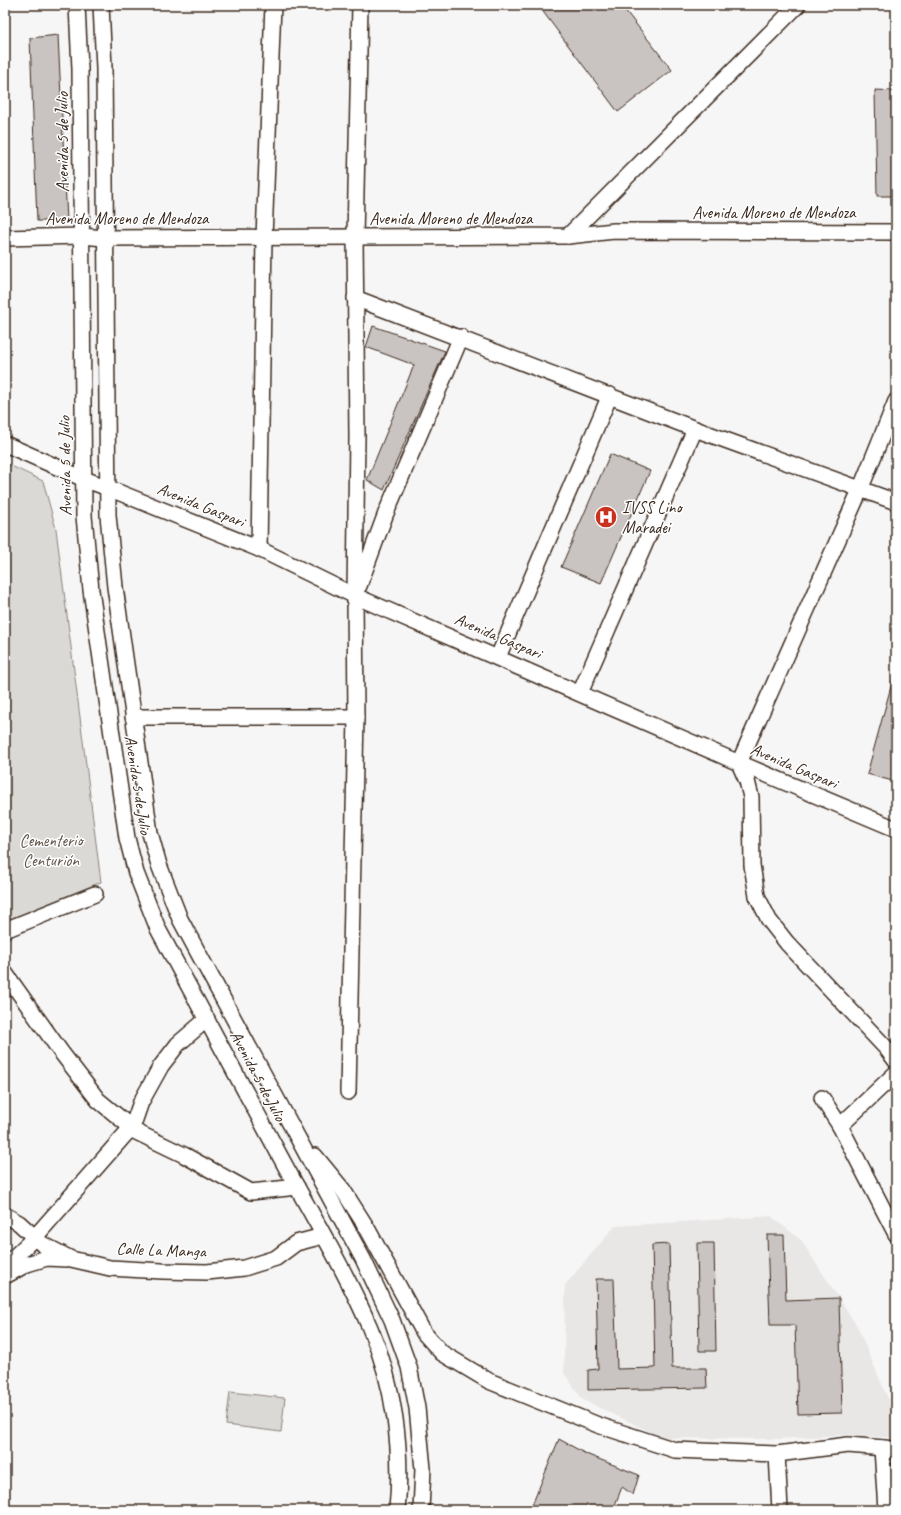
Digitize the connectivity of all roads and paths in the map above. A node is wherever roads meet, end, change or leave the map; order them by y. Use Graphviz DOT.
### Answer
graph roads {
  1 [pos="77,5"];
  2 [pos="101,5"];
  3 [pos="273,5"];
  4 [pos="360,5"];
  5 [pos="798,5"];
  6 [pos="896,232"];
  7 [pos="81,236"];
  8 [pos="568,236"];
  9 [pos="355,237"];
  10 [pos="5,238"];
  11 [pos="105,238"];
  12 [pos="264,238"];
  13 [pos="355,298"];
  14 [pos="461,337"];
  15 [pos="610,395"];
  16 [pos="896,401"];
  17 [pos="695,429"];
  18 [pos="5,444"];
  19 [pos="84,479"];
  20 [pos="108,488"];
  21 [pos="860,490"];
  22 [pos="896,502"];
  23 [pos="259,549"];
  24 [pos="355,596"];
  25 [pos="498,657"];
  26 [pos="580,693"];
  27 [pos="133,717"];
  28 [pos="356,717"];
  29 [pos="739,763"];
  30 [pos="896,829"];
  31 [pos="95,894"];
  32 [pos="5,930"];
  33 [pos="5,973"];
  34 [pos="207,1019"];
  35 [pos="893,1050"];
  36 [pos="896,1073"];
  37 [pos="348,1092"];
  38 [pos="822,1098"];
  39 [pos="840,1126"];
  40 [pos="131,1129"];
  41 [pos="294,1131"];
  42 [pos="297,1187"];
  43 [pos="5,1215"];
  44 [pos="896,1234"];
  45 [pos="323,1236"];
  46 [pos="35,1237"];
  47 [pos="71,1259"];
  48 [pos="5,1266"];
  49 [pos="5,1276"];
  50 [pos="889,1449"];
  51 [pos="777,1454"];
  52 [pos="397,1510"];
  53 [pos="421,1510"];
  54 [pos="780,1510"];
  55 [pos="886,1510"];
  1 -- 7 [label="street, Avenida 5 de Julio"];
  2 -- 11 [label="street, Avenida 5 de Julio"];
  3 -- 12 [label="street"];
  4 -- 9 [label="street"];
  5 -- 8 [label="street"];
  6 -- 8 [label="street, Avenida Moreno de Mendoza"];
  7 -- 10 [label="street, Avenida Moreno de Mendoza"];
  7 -- 11 [label="street, Avenida Moreno de Mendoza"];
  7 -- 19 [label="street, Avenida 5 de Julio"];
  8 -- 9 [label="street, Avenida Moreno de Mendoza"];
  9 -- 12 [label="street, Avenida Moreno de Mendoza"];
  9 -- 13 [label="street"];
  11 -- 12 [label="street, Avenida Moreno de Mendoza"];
  11 -- 20 [label="street, Avenida 5 de Julio"];
  12 -- 23 [label="street"];
  13 -- 14 [label="street"];
  13 -- 24 [label="street"];
  14 -- 15 [label="street"];
  14 -- 24 [label="street"];
  15 -- 17 [label="street"];
  15 -- 25 [label="street"];
  16 -- 21 [label="street"];
  17 -- 21 [label="street"];
  17 -- 26 [label="street"];
  18 -- 19 [label="street, Avenida Gaspari"];
  19 -- 20 [label="street, Avenida Gaspari"];
  19 -- 34 [label="street, Avenida 5 de Julio"];
  20 -- 23 [label="street, Avenida Gaspari"];
  20 -- 27 [label="street, Avenida 5 de Julio"];
  21 -- 22 [label="street"];
  21 -- 29 [label="street"];
  23 -- 24 [label="street, Avenida Gaspari"];
  24 -- 25 [label="street, Avenida Gaspari"];
  24 -- 28 [label="street"];
  25 -- 26 [label="street, Avenida Gaspari"];
  26 -- 29 [label="street, Avenida Gaspari"];
  27 -- 28 [label="street"];
  27 -- 41 [label="street, Avenida 5 de Julio"];
  28 -- 37 [label="street"];
  29 -- 30 [label="street, Avenida Gaspari"];
  29 -- 35 [label="street"];
  31 -- 32 [label="street"];
  33 -- 40 [label="street"];
  34 -- 40 [label="street"];
  34 -- 42 [label="street, Avenida 5 de Julio"];
  36 -- 39 [label="street"];
  38 -- 39 [label="street"];
  39 -- 44 [label="street"];
  40 -- 42 [label="street"];
  40 -- 46 [label="street"];
  41 -- 51 [label="street"];
  41 -- 53 [label="street, Avenida 5 de Julio"];
  42 -- 45 [label="street, Avenida 5 de Julio"];
  43 -- 46 [label="street, Calle La Manga"];
  45 -- 47 [label="street, Calle La Manga"];
  45 -- 52 [label="street, Avenida 5 de Julio"];
  46 -- 47 [label="street, Calle La Manga"];
  46 -- 48 [label="street"];
  47 -- 49 [label="street"];
  50 -- 51 [label="street"];
  50 -- 55 [label="street"];
  51 -- 54 [label="street"];
}
